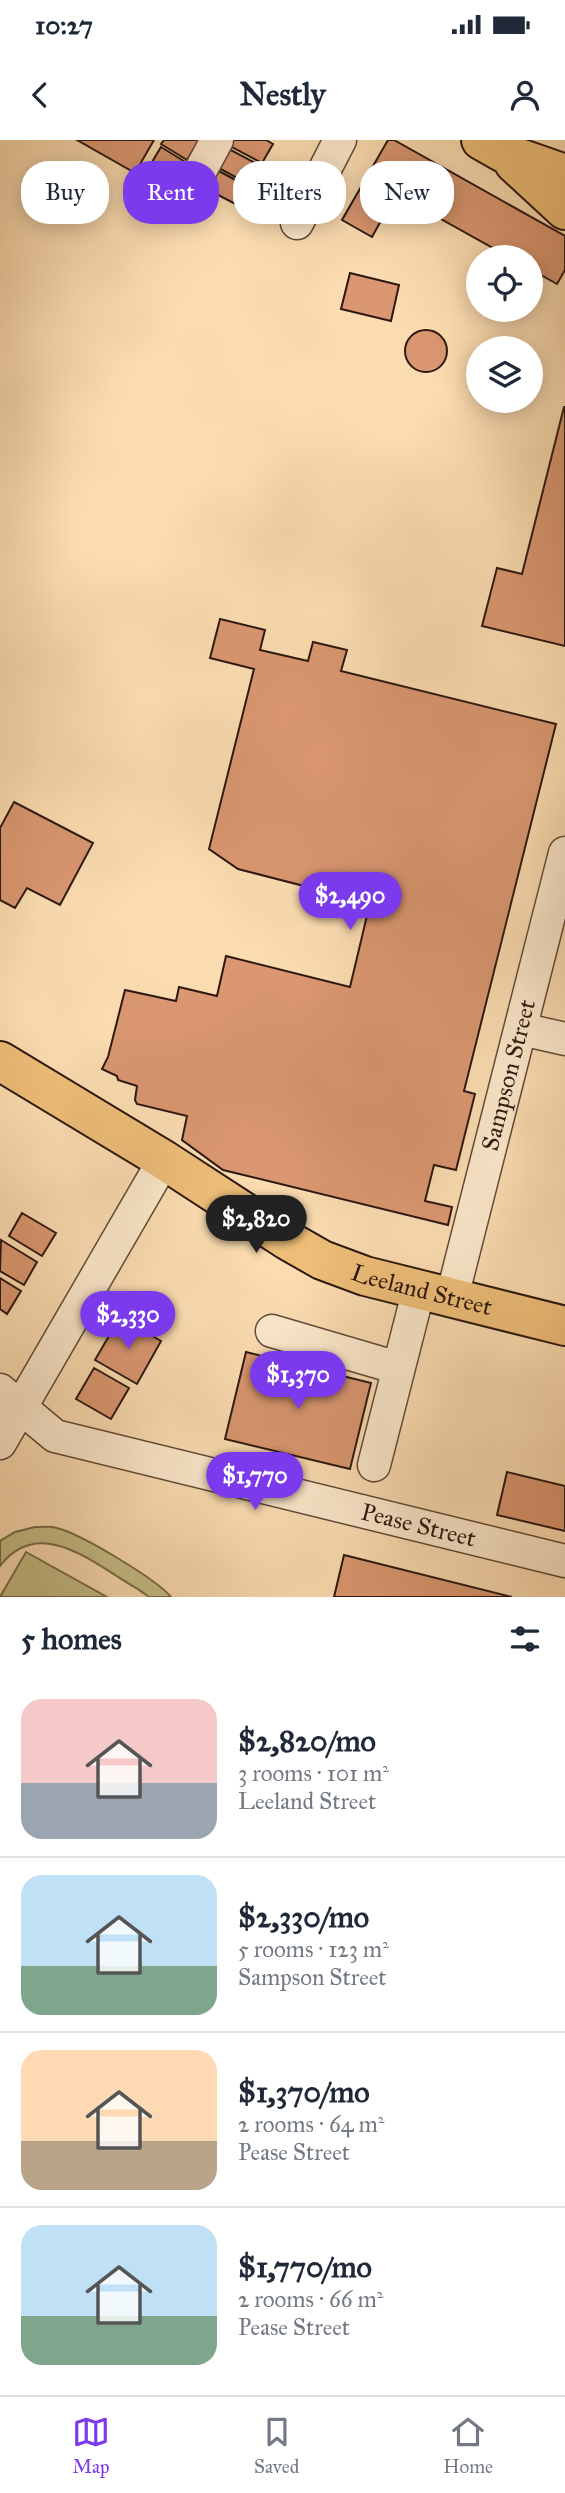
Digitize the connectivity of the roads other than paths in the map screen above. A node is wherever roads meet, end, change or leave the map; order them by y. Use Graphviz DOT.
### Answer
graph roads {
  1 [pos="217,140"];
  2 [pos="340,140"];
  3 [pos="492,146"];
  4 [pos="206,161"];
  5 [pos="329,161"];
  6 [pos="565,174"];
  7 [pos="565,209"];
  8 [pos="565,853"];
  9 [pos="521,1029"];
  10 [pos="565,1039"];
  11 [pos="0,1061"];
  12 [pos="164,1160"];
  13 [pos="436,1293"];
  14 [pos="565,1326"];
  15 [pos="272,1331"];
  16 [pos="398,1368"];
  17 [pos="10,1398"];
  18 [pos="0,1443"];
  19 [pos="374,1465"];
  20 [pos="565,1561"];
  1 -- 4 [label="street"];
  2 -- 5 [label="street"];
  3 -- 6 [label="main road"];
  3 -- 7 [label="main road"];
  8 -- 9 [label="street, Sampson Street"];
  9 -- 10 [label="street"];
  9 -- 13 [label="street, Sampson Street"];
  11 -- 12 [label="main road, Leeland Street"];
  12 -- 13 [label="main road, Leeland Street"];
  12 -- 17 [label="street"];
  13 -- 14 [label="main road, Leeland Street"];
  13 -- 16 [label="street, Sampson Street"];
  15 -- 16 [label="street"];
  16 -- 19 [label="street, Sampson Street"];
  17 -- 18 [label="street"];
  17 -- 20 [label="street, Pease Street"];
}
